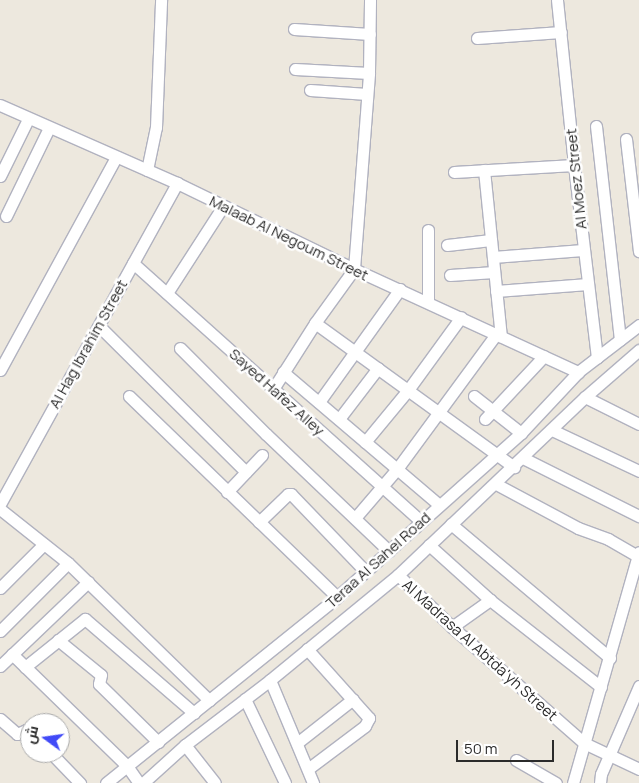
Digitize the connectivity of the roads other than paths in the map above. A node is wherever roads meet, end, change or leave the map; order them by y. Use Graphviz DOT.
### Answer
graph roads {
  1 [pos="162,0"];
  2 [pos="370,0"];
  3 [pos="558,0"];
  4 [pos="294,29"];
  5 [pos="561,32"];
  6 [pos="370,34"];
  7 [pos="477,38"];
  8 [pos="295,68"];
  9 [pos="369,73"];
  10 [pos="310,90"];
  11 [pos="367,94"];
  12 [pos="0,105"];
  13 [pos="28,119"];
  14 [pos="596,126"];
  15 [pos="49,128"];
  16 [pos="626,139"];
  17 [pos="116,157"];
  18 [pos="574,165"];
  19 [pos="146,170"];
  20 [pos="484,170"];
  21 [pos="454,172"];
  22 [pos="0,176"];
  23 [pos="177,184"];
  24 [pos="223,206"];
  25 [pos="6,216"];
  26 [pos="428,230"];
  27 [pos="491,240"];
  28 [pos="447,245"];
  29 [pos="584,250"];
  30 [pos="639,251"];
  31 [pos="492,257"];
  32 [pos="133,263"];
  33 [pos="354,269"];
  34 [pos="494,272"];
  35 [pos="450,275"];
  36 [pos="588,284"];
  37 [pos="400,289"];
  38 [pos="496,291"];
  39 [pos="167,293"];
  40 [pos="428,301"];
  41 [pos="461,317"];
  42 [pos="315,323"];
  43 [pos="639,325"];
  44 [pos="98,326"];
  45 [pos="498,335"];
  46 [pos="620,340"];
  47 [pos="180,348"];
  48 [pos="355,352"];
  49 [pos="638,352"];
  50 [pos="544,356"];
  51 [pos="597,358"];
  52 [pos="378,368"];
  53 [pos="0,370"];
  54 [pos="283,372"];
  55 [pos="578,372"];
  56 [pos="273,389"];
  57 [pos="408,390"];
  58 [pos="129,396"];
  59 [pos="474,396"];
  60 [pos="585,396"];
  61 [pos="319,402"];
  62 [pos="439,412"];
  63 [pos="489,415"];
  64 [pos="339,419"];
  65 [pos="639,424"];
  66 [pos="552,430"];
  67 [pos="521,433"];
  68 [pos="365,442"];
  69 [pos="497,454"];
  70 [pos="262,455"];
  71 [pos="523,458"];
  72 [pos="514,467"];
  73 [pos="397,469"];
  74 [pos="639,471"];
  75 [pos="246,472"];
  76 [pos="496,484"];
  77 [pos="382,486"];
  78 [pos="228,492"];
  79 [pos="0,504"];
  80 [pos="439,505"];
  81 [pos="0,509"];
  82 [pos="639,516"];
  83 [pos="355,518"];
  84 [pos="421,521"];
  85 [pos="259,522"];
  86 [pos="451,524"];
  87 [pos="44,544"];
  88 [pos="429,545"];
  89 [pos="389,551"];
  90 [pos="638,554"];
  91 [pos="68,563"];
  92 [pos="365,571"];
  93 [pos="398,575"];
  94 [pos="88,582"];
  95 [pos="0,588"];
  96 [pos="337,597"];
  97 [pos="490,600"];
  98 [pos="452,627"];
  99 [pos="0,631"];
  100 [pos="58,640"];
  101 [pos="307,650"];
  102 [pos="12,654"];
  103 [pos="610,658"];
  104 [pos="1,663"];
  105 [pos="25,667"];
  106 [pos="270,680"];
  107 [pos="639,686"];
  108 [pos="601,687"];
  109 [pos="353,698"];
  110 [pos="245,699"];
  111 [pos="209,700"];
  112 [pos="194,713"];
  113 [pos="0,719"];
  114 [pos="20,733"];
  115 [pos="158,742"];
  116 [pos="297,743"];
  117 [pos="584,743"];
  118 [pos="185,745"];
  119 [pos="610,756"];
  120 [pos="516,760"];
  121 [pos="61,763"];
  122 [pos="127,766"];
  123 [pos="308,769"];
  124 [pos="639,769"];
  125 [pos="80,783"];
  126 [pos="106,783"];
  127 [pos="139,783"];
  128 [pos="143,783"];
  129 [pos="215,783"];
  130 [pos="285,783"];
  131 [pos="313,783"];
  132 [pos="556,783"];
  133 [pos="573,783"];
  134 [pos="600,783"];
  1 -- 19 [label="street"];
  2 -- 6 [label="street"];
  3 -- 5 [label="street, Al Moez Street"];
  4 -- 6 [label="street"];
  5 -- 7 [label="street"];
  5 -- 18 [label="street, Al Moez Street"];
  6 -- 9 [label="street"];
  8 -- 9 [label="street"];
  9 -- 11 [label="street"];
  10 -- 11 [label="street"];
  11 -- 33 [label="street"];
  12 -- 13 [label="street, Malaab Al Negoum Street"];
  13 -- 15 [label="street, Malaab Al Negoum Street"];
  13 -- 22 [label="street"];
  14 -- 46 [label="street"];
  15 -- 17 [label="street, Malaab Al Negoum Street"];
  15 -- 25 [label="street"];
  16 -- 30 [label="street"];
  17 -- 19 [label="street, Malaab Al Negoum Street"];
  17 -- 53 [label="street"];
  18 -- 20 [label="street"];
  18 -- 29 [label="street, Al Moez Street"];
  19 -- 23 [label="street, Malaab Al Negoum Street"];
  20 -- 21 [label="street"];
  20 -- 27 [label="street"];
  23 -- 24 [label="street, Malaab Al Negoum Street"];
  23 -- 32 [label="street, Al Hag Ibrahim Street"];
  24 -- 33 [label="street, Malaab Al Negoum Street"];
  24 -- 39 [label="street"];
  26 -- 40 [label="street"];
  27 -- 28 [label="street"];
  27 -- 31 [label="street"];
  29 -- 31 [label="street"];
  29 -- 36 [label="street, Al Moez Street"];
  31 -- 34 [label="street"];
  32 -- 39 [label="street, Sayed Hafez Alley"];
  32 -- 44 [label="street, Al Hag Ibrahim Street"];
  33 -- 37 [label="street, Malaab Al Negoum Street"];
  33 -- 42 [label="street"];
  34 -- 35 [label="street"];
  34 -- 38 [label="street"];
  36 -- 38 [label="street"];
  36 -- 51 [label="street, Al Moez Street"];
  37 -- 40 [label="street, Malaab Al Negoum Street"];
  37 -- 48 [label="street"];
  38 -- 45 [label="street"];
  39 -- 56 [label="street, Sayed Hafez Alley"];
  40 -- 41 [label="street, Malaab Al Negoum Street"];
  41 -- 45 [label="street, Malaab Al Negoum Street"];
  41 -- 57 [label="street"];
  42 -- 48 [label="street"];
  42 -- 54 [label="street"];
  43 -- 46 [label="street, Teraa Al Sahel Road"];
  44 -- 75 [label="street"];
  44 -- 79 [label="street, Al Hag Ibrahim Street"];
  45 -- 50 [label="street, Malaab Al Negoum Street"];
  45 -- 62 [label="street"];
  46 -- 51 [label="street, Teraa Al Sahel Road"];
  47 -- 83 [label="street"];
  48 -- 52 [label="street"];
  48 -- 61 [label="street"];
  49 -- 60 [label="street, Teraa Al Sahel Road"];
  50 -- 55 [label="street, Malaab Al Negoum Street"];
  50 -- 63 [label="street"];
  51 -- 55 [label="street, Teraa Al Sahel Road"];
  52 -- 57 [label="street"];
  52 -- 64 [label="street"];
  54 -- 56 [label="street"];
  54 -- 61 [label="street"];
  55 -- 67 [label="street, Teraa Al Sahel Road"];
  56 -- 77 [label="street, Sayed Hafez Alley"];
  57 -- 62 [label="street"];
  57 -- 68 [label="street"];
  58 -- 78 [label="street"];
  59 -- 63 [label="street"];
  60 -- 65 [label="street"];
  60 -- 66 [label="street, Teraa Al Sahel Road"];
  61 -- 64 [label="street"];
  62 -- 69 [label="street"];
  62 -- 73 [label="street"];
  63 -- 67 [label="street"];
  64 -- 68 [label="street"];
  66 -- 71 [label="street, Teraa Al Sahel Road"];
  66 -- 74 [label="street"];
  67 -- 69 [label="street, Teraa Al Sahel Road"];
  68 -- 73 [label="street"];
  69 -- 72 [label="street"];
  69 -- 80 [label="street, Teraa Al Sahel Road"];
  70 -- 75 [label="street"];
  71 -- 72 [label="street, Teraa Al Sahel Road"];
  71 -- 82 [label="street"];
  72 -- 76 [label="street, Teraa Al Sahel Road"];
  73 -- 77 [label="street"];
  73 -- 80 [label="street"];
  75 -- 78 [label="street"];
  76 -- 86 [label="street, Teraa Al Sahel Road"];
  76 -- 90 [label="street"];
  77 -- 83 [label="street"];
  77 -- 84 [label="street, Sayed Hafez Alley"];
  78 -- 85 [label="street"];
  80 -- 84 [label="street, Teraa Al Sahel Road"];
  81 -- 87 [label="street"];
  83 -- 89 [label="street"];
  84 -- 89 [label="street, Teraa Al Sahel Road"];
  85 -- 92 [label="street"];
  85 -- 96 [label="street"];
  86 -- 88 [label="street, Teraa Al Sahel Road"];
  86 -- 103 [label="street"];
  87 -- 91 [label="street"];
  87 -- 95 [label="street"];
  88 -- 93 [label="street, Teraa Al Sahel Road"];
  88 -- 97 [label="street"];
  89 -- 92 [label="street, Teraa Al Sahel Road"];
  90 -- 103 [label="street"];
  91 -- 94 [label="street"];
  91 -- 99 [label="street"];
  92 -- 96 [label="street, Teraa Al Sahel Road"];
  93 -- 98 [label="street, Al Madrasa Al Abtda'yh Street"];
  93 -- 101 [label="street, Teraa Al Sahel Road"];
  94 -- 102 [label="street"];
  94 -- 111 [label="street"];
  96 -- 111 [label="street, Teraa Al Sahel Road"];
  97 -- 98 [label="street"];
  97 -- 108 [label="street"];
  98 -- 117 [label="street, Al Madrasa Al Abtda'yh Street"];
  100 -- 105 [label="street"];
  100 -- 112 [label="street"];
  100 -- 115 [label="street"];
  101 -- 106 [label="street, Teraa Al Sahel Road"];
  101 -- 109 [label="street"];
  102 -- 104 [label="street"];
  102 -- 105 [label="street"];
  103 -- 108 [label="street"];
  105 -- 122 [label="street"];
  106 -- 110 [label="street, Teraa Al Sahel Road"];
  106 -- 116 [label="street"];
  107 -- 119 [label="street"];
  108 -- 117 [label="street"];
  109 -- 116 [label="street"];
  109 -- 123 [label="street"];
  110 -- 118 [label="street, Teraa Al Sahel Road"];
  110 -- 130 [label="street"];
  111 -- 112 [label="street, Teraa Al Sahel Road"];
  112 -- 115 [label="street, Teraa Al Sahel Road"];
  113 -- 114 [label="street"];
  115 -- 122 [label="street, Teraa Al Sahel Road"];
  116 -- 123 [label="street"];
  117 -- 119 [label="street, Al Madrasa Al Abtda'yh Street"];
  117 -- 133 [label="street"];
  118 -- 128 [label="street, Teraa Al Sahel Road"];
  118 -- 129 [label="street"];
  119 -- 124 [label="street, Al Madrasa Al Abtda'yh Street"];
  119 -- 134 [label="street"];
  120 -- 132 [label="street"];
  121 -- 125 [label="street"];
  122 -- 126 [label="street, Teraa Al Sahel Road"];
  122 -- 127 [label="street"];
  123 -- 131 [label="street"];
}
